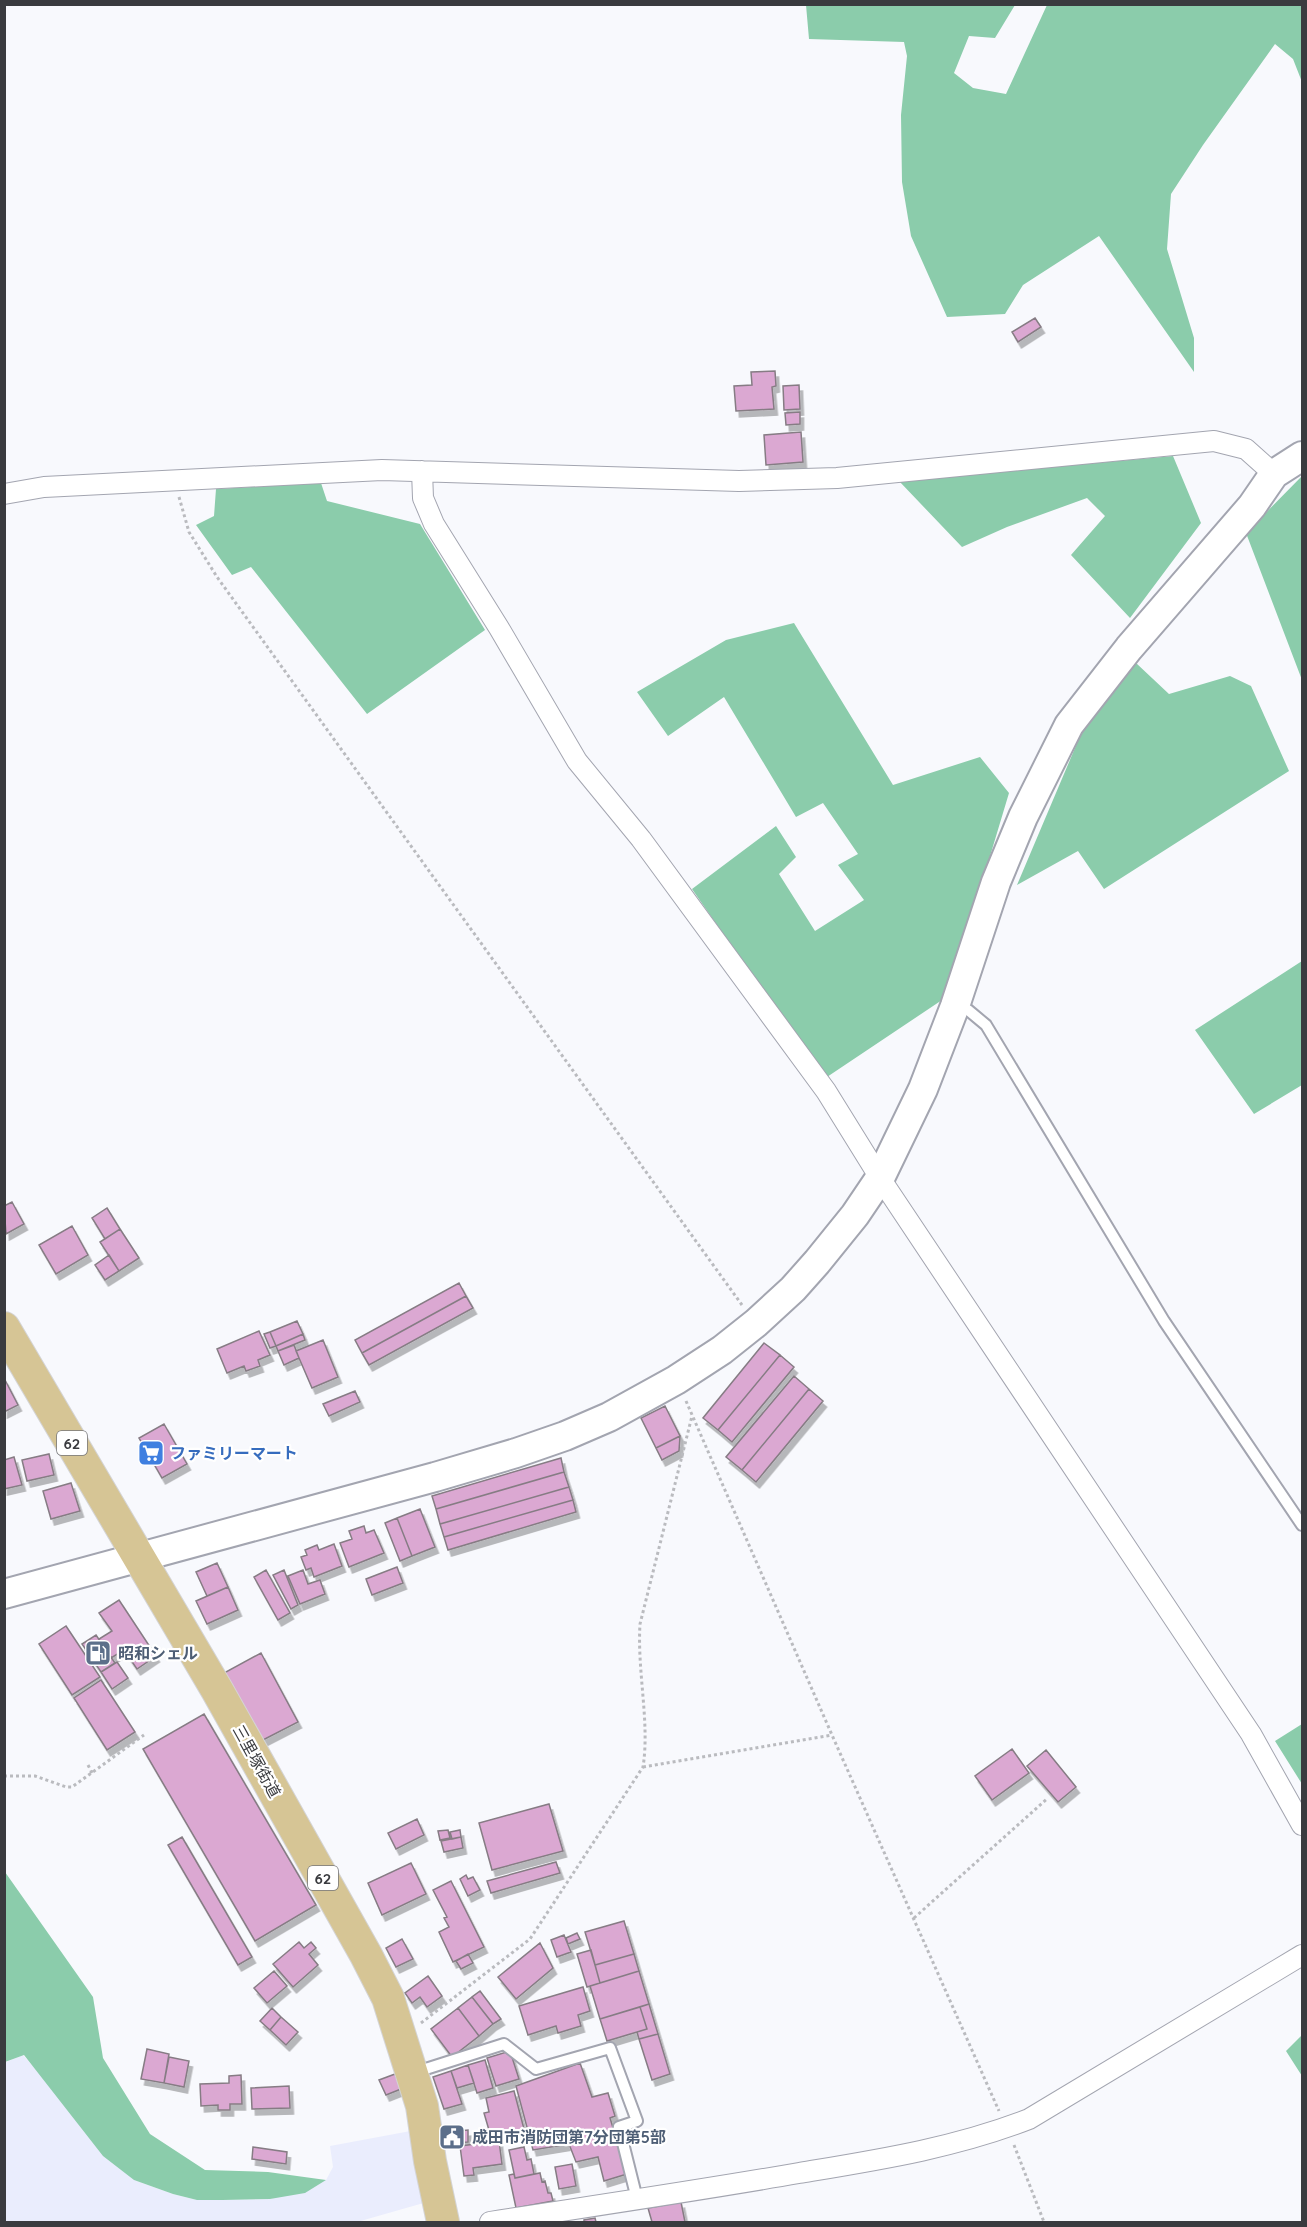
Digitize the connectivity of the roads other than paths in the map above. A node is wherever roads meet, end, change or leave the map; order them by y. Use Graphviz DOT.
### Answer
graph roads {
  1 [pos="1302,456"];
  2 [pos="422,471"];
  3 [pos="1274,474"];
  4 [pos="4,494"];
  5 [pos="955,1006"];
  6 [pos="880,1178"];
  7 [pos="4,1328"];
  8 [pos="1302,1525"];
  9 [pos="140,1557"];
  10 [pos="4,1594"];
  11 [pos="1302,1826"];
  12 [pos="1302,1955"];
  13 [pos="412,2073"];
  14 [pos="637,2199"];
  15 [pos="443,2223"];
  16 [pos="490,2223"];
  1 -- 3 [label="street"];
  2 -- 3 [label="street"];
  2 -- 4 [label="street"];
  2 -- 6 [label="street"];
  3 -- 5 [label="street"];
  5 -- 6 [label="street"];
  5 -- 8 [label="lane"];
  6 -- 9 [label="street"];
  6 -- 11 [label="street"];
  7 -- 9 [label="main road, 三里塚街道 / 62"];
  9 -- 10 [label="street"];
  9 -- 13 [label="main road, 三里塚街道 / 62"];
  12 -- 14 [label="street"];
  13 -- 14 [label="lane"];
  13 -- 15 [label="main road, 三里塚街道 / 62"];
  14 -- 16 [label="street"];
}
